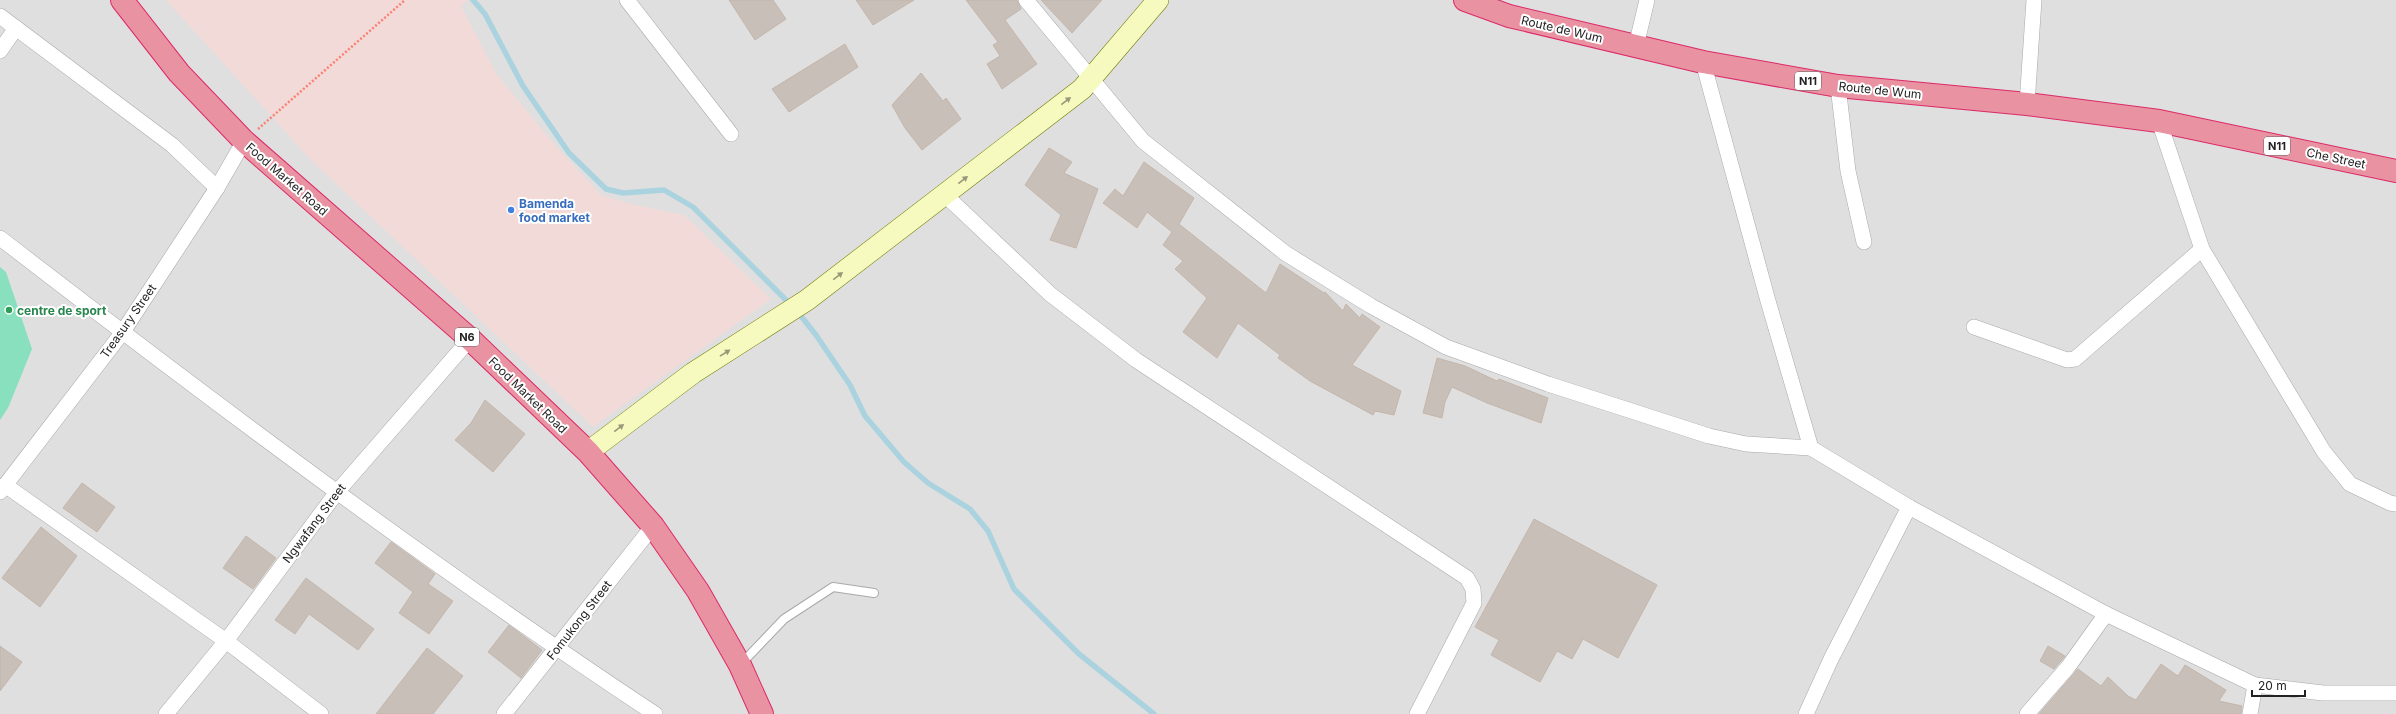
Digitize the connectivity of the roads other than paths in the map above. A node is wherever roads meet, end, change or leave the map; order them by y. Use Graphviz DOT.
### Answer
graph roads {
  1 [pos="122,0"];
  2 [pos="626,0"];
  3 [pos="1026,0"];
  4 [pos="1158,0"];
  5 [pos="1465,0"];
  6 [pos="1647,0"];
  7 [pos="2030,3"];
  8 [pos="0,16"];
  9 [pos="16,28"];
  10 [pos="1636,46"];
  11 [pos="0,51"];
  12 [pos="1703,62"];
  13 [pos="1091,78"];
  14 [pos="1838,86"];
  15 [pos="2027,104"];
  16 [pos="2159,121"];
  17 [pos="731,134"];
  18 [pos="244,141"];
  19 [pos="2396,171"];
  20 [pos="217,188"];
  21 [pos="945,195"];
  22 [pos="0,238"];
  23 [pos="1864,242"];
  24 [pos="2202,249"];
  25 [pos="1974,327"];
  26 [pos="122,333"];
  27 [pos="470,339"];
  28 [pos="1811,448"];
  29 [pos="588,452"];
  30 [pos="3,489"];
  31 [pos="337,492"];
  32 [pos="2396,504"];
  33 [pos="1909,507"];
  34 [pos="653,526"];
  35 [pos="874,593"];
  36 [pos="2106,614"];
  37 [pos="226,641"];
  38 [pos="556,648"];
  39 [pos="740,665"];
  40 [pos="2255,685"];
  41 [pos="2396,692"];
  42 [pos="166,714"];
  43 [pos="321,714"];
  44 [pos="504,714"];
  45 [pos="655,714"];
  46 [pos="762,714"];
  47 [pos="1417,714"];
  48 [pos="1806,714"];
  49 [pos="2027,714"];
  50 [pos="2250,714"];
  1 -- 18 [label="highway, Food Market Road / N6"];
  2 -- 17 [label="street"];
  3 -- 13 [label="street"];
  4 -- 13 [label="main road"];
  5 -- 10 [label="highway, Route de Wum / N11"];
  6 -- 10 [label="street"];
  7 -- 15 [label="street"];
  8 -- 9 [label="street"];
  9 -- 11 [label="street"];
  9 -- 20 [label="street"];
  10 -- 12 [label="highway, Route de Wum / N11"];
  12 -- 14 [label="highway, Route de Wum / N11"];
  12 -- 28 [label="street"];
  21 -- 13 [label="main road, one-way"];
  13 -- 28 [label="street"];
  14 -- 15 [label="highway, Route de Wum / N11"];
  14 -- 23 [label="street"];
  15 -- 16 [label="highway, Route de Wum / N11"];
  16 -- 19 [label="highway, Che Street / N11"];
  16 -- 24 [label="street"];
  18 -- 20 [label="street, Treasury Street"];
  18 -- 27 [label="highway, Food Market Road / N6"];
  20 -- 26 [label="street, Treasury Street"];
  29 -- 21 [label="main road, one-way"];
  21 -- 47 [label="street"];
  22 -- 26 [label="street"];
  24 -- 25 [label="street"];
  24 -- 32 [label="street"];
  26 -- 30 [label="street, Treasury Street"];
  26 -- 31 [label="street"];
  27 -- 29 [label="highway, Food Market Road / N6"];
  27 -- 31 [label="street, Ngwafang Street"];
  28 -- 33 [label="street"];
  29 -- 34 [label="highway, Food Market Road / N6"];
  30 -- 37 [label="street"];
  31 -- 37 [label="street, Ngwafang Street"];
  31 -- 38 [label="street"];
  33 -- 36 [label="street"];
  33 -- 48 [label="street"];
  34 -- 38 [label="street, Fomukong Street"];
  34 -- 39 [label="highway, Food Market Road / N6"];
  35 -- 39 [label="lane"];
  36 -- 40 [label="street"];
  36 -- 49 [label="street"];
  37 -- 42 [label="street, Ngwafang Street"];
  37 -- 43 [label="street"];
  38 -- 44 [label="street, Fomukong Street"];
  38 -- 45 [label="street"];
  39 -- 46 [label="highway, Food Market Road / N6"];
  40 -- 41 [label="street"];
  40 -- 50 [label="street"];
}
